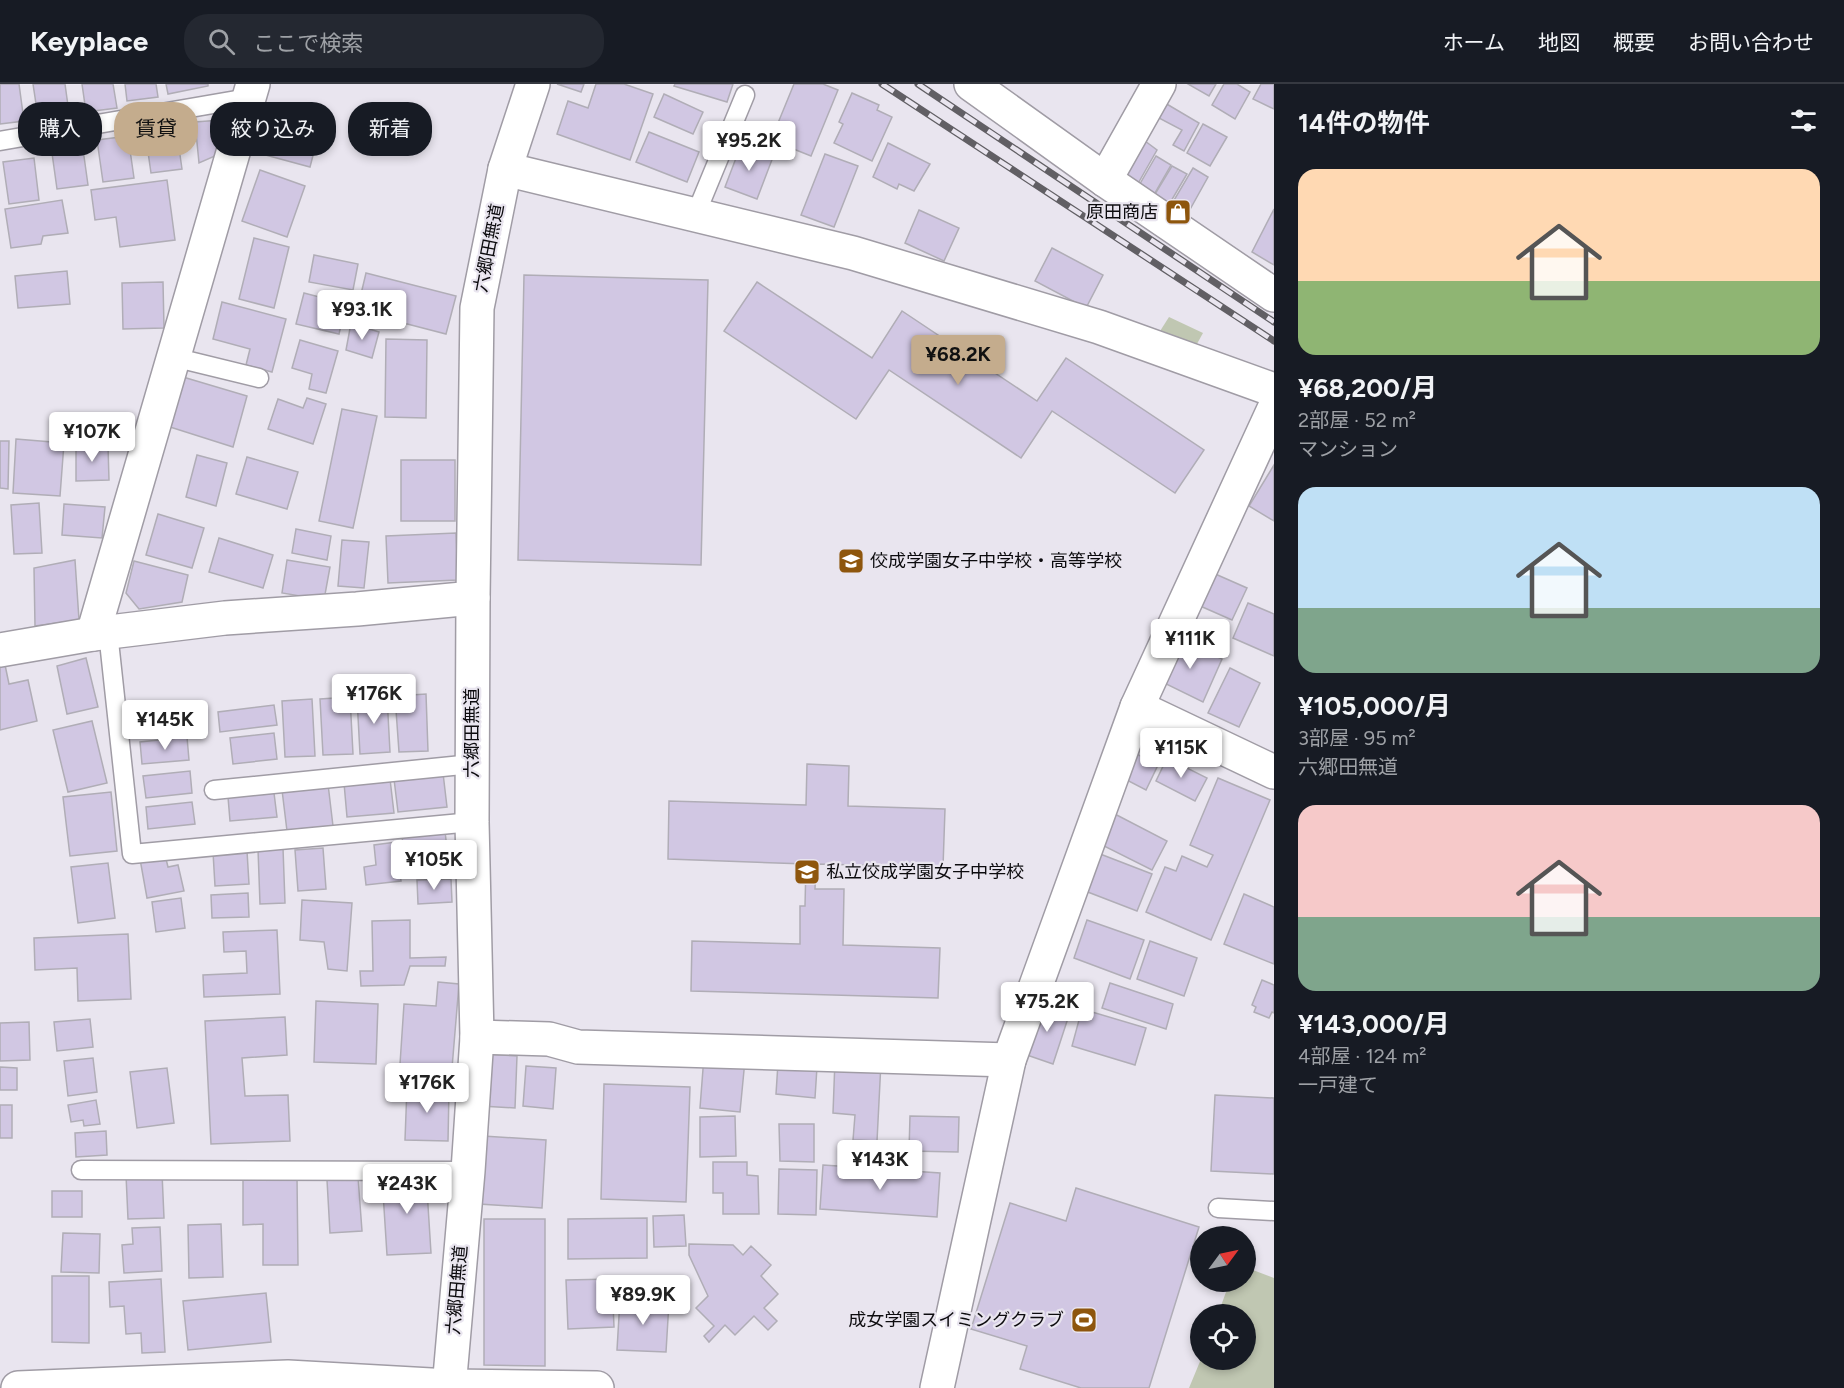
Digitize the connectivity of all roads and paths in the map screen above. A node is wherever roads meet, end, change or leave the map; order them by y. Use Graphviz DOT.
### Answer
graph roads {
  1 [pos="533,84"];
  2 [pos="1159,84"];
  3 [pos="976,85"];
  4 [pos="250,91"];
  5 [pos="745,94"];
  6 [pos="0,141"];
  7 [pos="505,169"];
  8 [pos="1105,180"];
  9 [pos="695,216"];
  10 [pos="1274,295"];
  11 [pos="173,357"];
  12 [pos="259,378"];
  13 [pos="1274,390"];
  14 [pos="1274,409"];
  15 [pos="473,598"];
  16 [pos="100,633"];
  17 [pos="0,650"];
  18 [pos="1137,707"];
  19 [pos="472,764"];
  20 [pos="1274,772"];
  21 [pos="213,790"];
  22 [pos="472,822"];
  23 [pos="477,1037"];
  24 [pos="1009,1060"];
  25 [pos="81,1170"];
  26 [pos="468,1171"];
  27 [pos="1218,1208"];
  28 [pos="1274,1211"];
  29 [pos="288,1382"];
  30 [pos="449,1387"];
  31 [pos="18,1388"];
  32 [pos="597,1388"];
  33 [pos="938,1388"];
  1 -- 7 [label="street, 六郷田無道"];
  2 -- 8 [label="street"];
  3 -- 8 [label="street"];
  4 -- 6 [label="lane"];
  4 -- 11 [label="street"];
  5 -- 9 [label="lane"];
  7 -- 9 [label="street"];
  7 -- 15 [label="street, 六郷田無道"];
  8 -- 10 [label="street"];
  9 -- 13 [label="street"];
  11 -- 12 [label="lane"];
  11 -- 16 [label="street"];
  14 -- 18 [label="street"];
  15 -- 16 [label="street"];
  15 -- 19 [label="street, 六郷田無道"];
  16 -- 17 [label="street"];
  16 -- 22 [label="lane"];
  18 -- 20 [label="street"];
  18 -- 24 [label="street"];
  19 -- 21 [label="lane"];
  19 -- 22 [label="street, 六郷田無道"];
  22 -- 23 [label="street, 六郷田無道"];
  23 -- 24 [label="street"];
  23 -- 26 [label="street, 六郷田無道"];
  24 -- 33 [label="street"];
  25 -- 26 [label="lane"];
  26 -- 30 [label="street, 六郷田無道"];
  27 -- 28 [label="lane"];
  29 -- 30 [label="street"];
  29 -- 31 [label="street"];
  30 -- 32 [label="street"];
}
